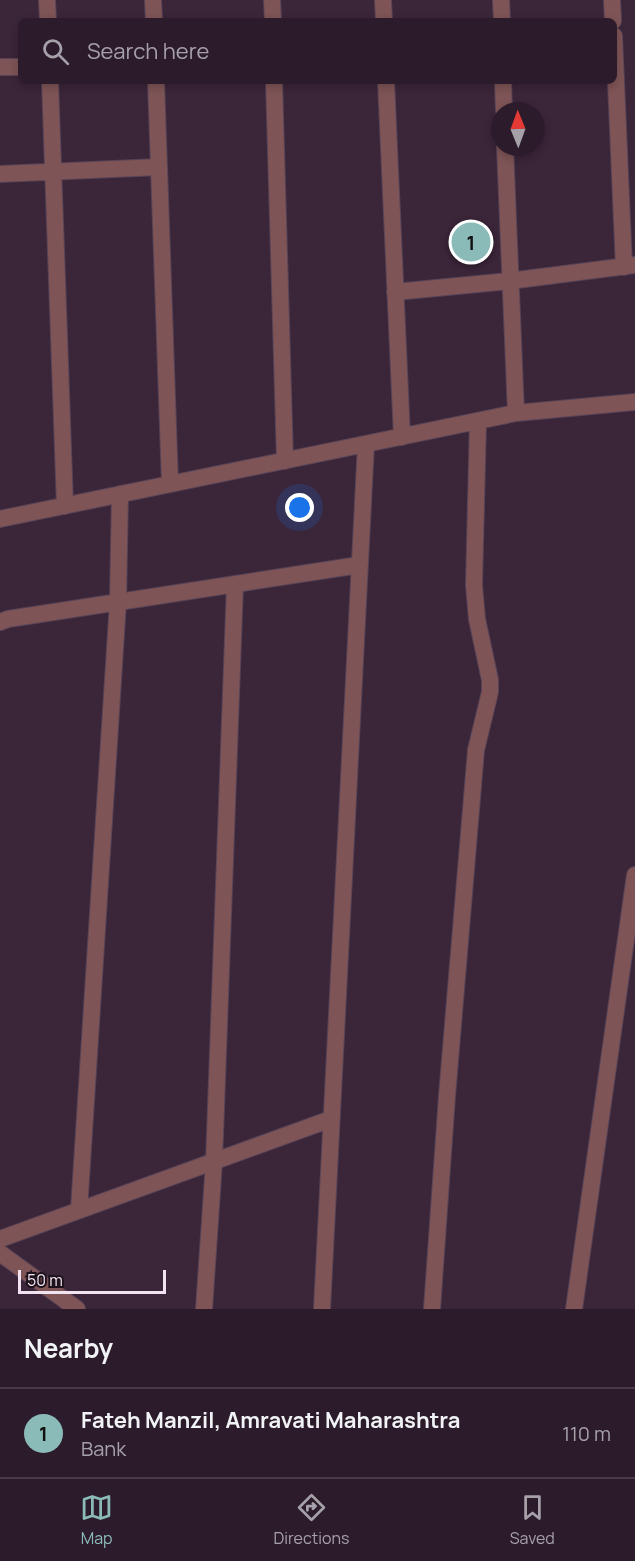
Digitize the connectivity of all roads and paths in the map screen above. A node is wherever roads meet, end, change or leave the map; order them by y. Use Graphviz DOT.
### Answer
graph roads {
  1 [pos="47,0"];
  2 [pos="153,0"];
  3 [pos="272,0"];
  4 [pos="383,0"];
  5 [pos="501,0"];
  6 [pos="612,0"];
  7 [pos="48,18"];
  8 [pos="154,18"];
  9 [pos="273,18"];
  10 [pos="384,18"];
  11 [pos="502,18"];
  12 [pos="613,18"];
  13 [pos="0,67"];
  14 [pos="18,67"];
  15 [pos="617,82"];
  16 [pos="50,84"];
  17 [pos="156,84"];
  18 [pos="274,84"];
  19 [pos="386,84"];
  20 [pos="503,84"];
  21 [pos="504,102"];
  22 [pos="505,156"];
  23 [pos="159,168"];
  24 [pos="53,172"];
  25 [pos="0,174"];
  26 [pos="629,266"];
  27 [pos="509,281"];
  28 [pos="395,292"];
  29 [pos="635,402"];
  30 [pos="516,413"];
  31 [pos="478,421"];
  32 [pos="402,437"];
  33 [pos="366,444"];
  34 [pos="285,460"];
  35 [pos="170,484"];
  36 [pos="120,494"];
  37 [pos="65,506"];
  38 [pos="0,519"];
  39 [pos="359,566"];
  40 [pos="235,584"];
  41 [pos="118,602"];
  42 [pos="0,622"];
  43 [pos="635,875"];
  44 [pos="331,1119"];
  45 [pos="214,1162"];
  46 [pos="79,1210"];
  47 [pos="0,1239"];
  48 [pos="0,1253"];
  49 [pos="58,1303"];
  50 [pos="76,1309"];
  51 [pos="204,1309"];
  52 [pos="322,1309"];
  53 [pos="432,1309"];
  54 [pos="574,1309"];
  1 -- 7 [label="street"];
  2 -- 8 [label="street"];
  3 -- 9 [label="street"];
  4 -- 10 [label="street"];
  5 -- 11 [label="street"];
  6 -- 12 [label="street"];
  13 -- 14 [label="street"];
  15 -- 26 [label="street"];
  16 -- 24 [label="street"];
  17 -- 23 [label="street"];
  18 -- 34 [label="street"];
  19 -- 28 [label="street"];
  20 -- 21 [label="street"];
  22 -- 27 [label="street"];
  23 -- 24 [label="street"];
  23 -- 35 [label="street"];
  24 -- 25 [label="street"];
  24 -- 37 [label="street"];
  26 -- 27 [label="street"];
  27 -- 28 [label="street"];
  27 -- 30 [label="street"];
  28 -- 32 [label="street"];
  29 -- 30 [label="street"];
  30 -- 31 [label="street"];
  31 -- 32 [label="street"];
  31 -- 53 [label="street"];
  32 -- 33 [label="street"];
  33 -- 34 [label="street"];
  33 -- 39 [label="street"];
  34 -- 35 [label="street"];
  35 -- 36 [label="street"];
  36 -- 37 [label="street"];
  36 -- 41 [label="street"];
  37 -- 38 [label="street"];
  39 -- 40 [label="street"];
  39 -- 44 [label="street"];
  40 -- 41 [label="street"];
  40 -- 45 [label="street"];
  41 -- 42 [label="street"];
  41 -- 46 [label="street"];
  43 -- 54 [label="street"];
  44 -- 45 [label="street"];
  44 -- 52 [label="street"];
  45 -- 46 [label="street"];
  45 -- 51 [label="street"];
  46 -- 47 [label="street"];
  48 -- 49 [label="street"];
  49 -- 50 [label="street"];
}
